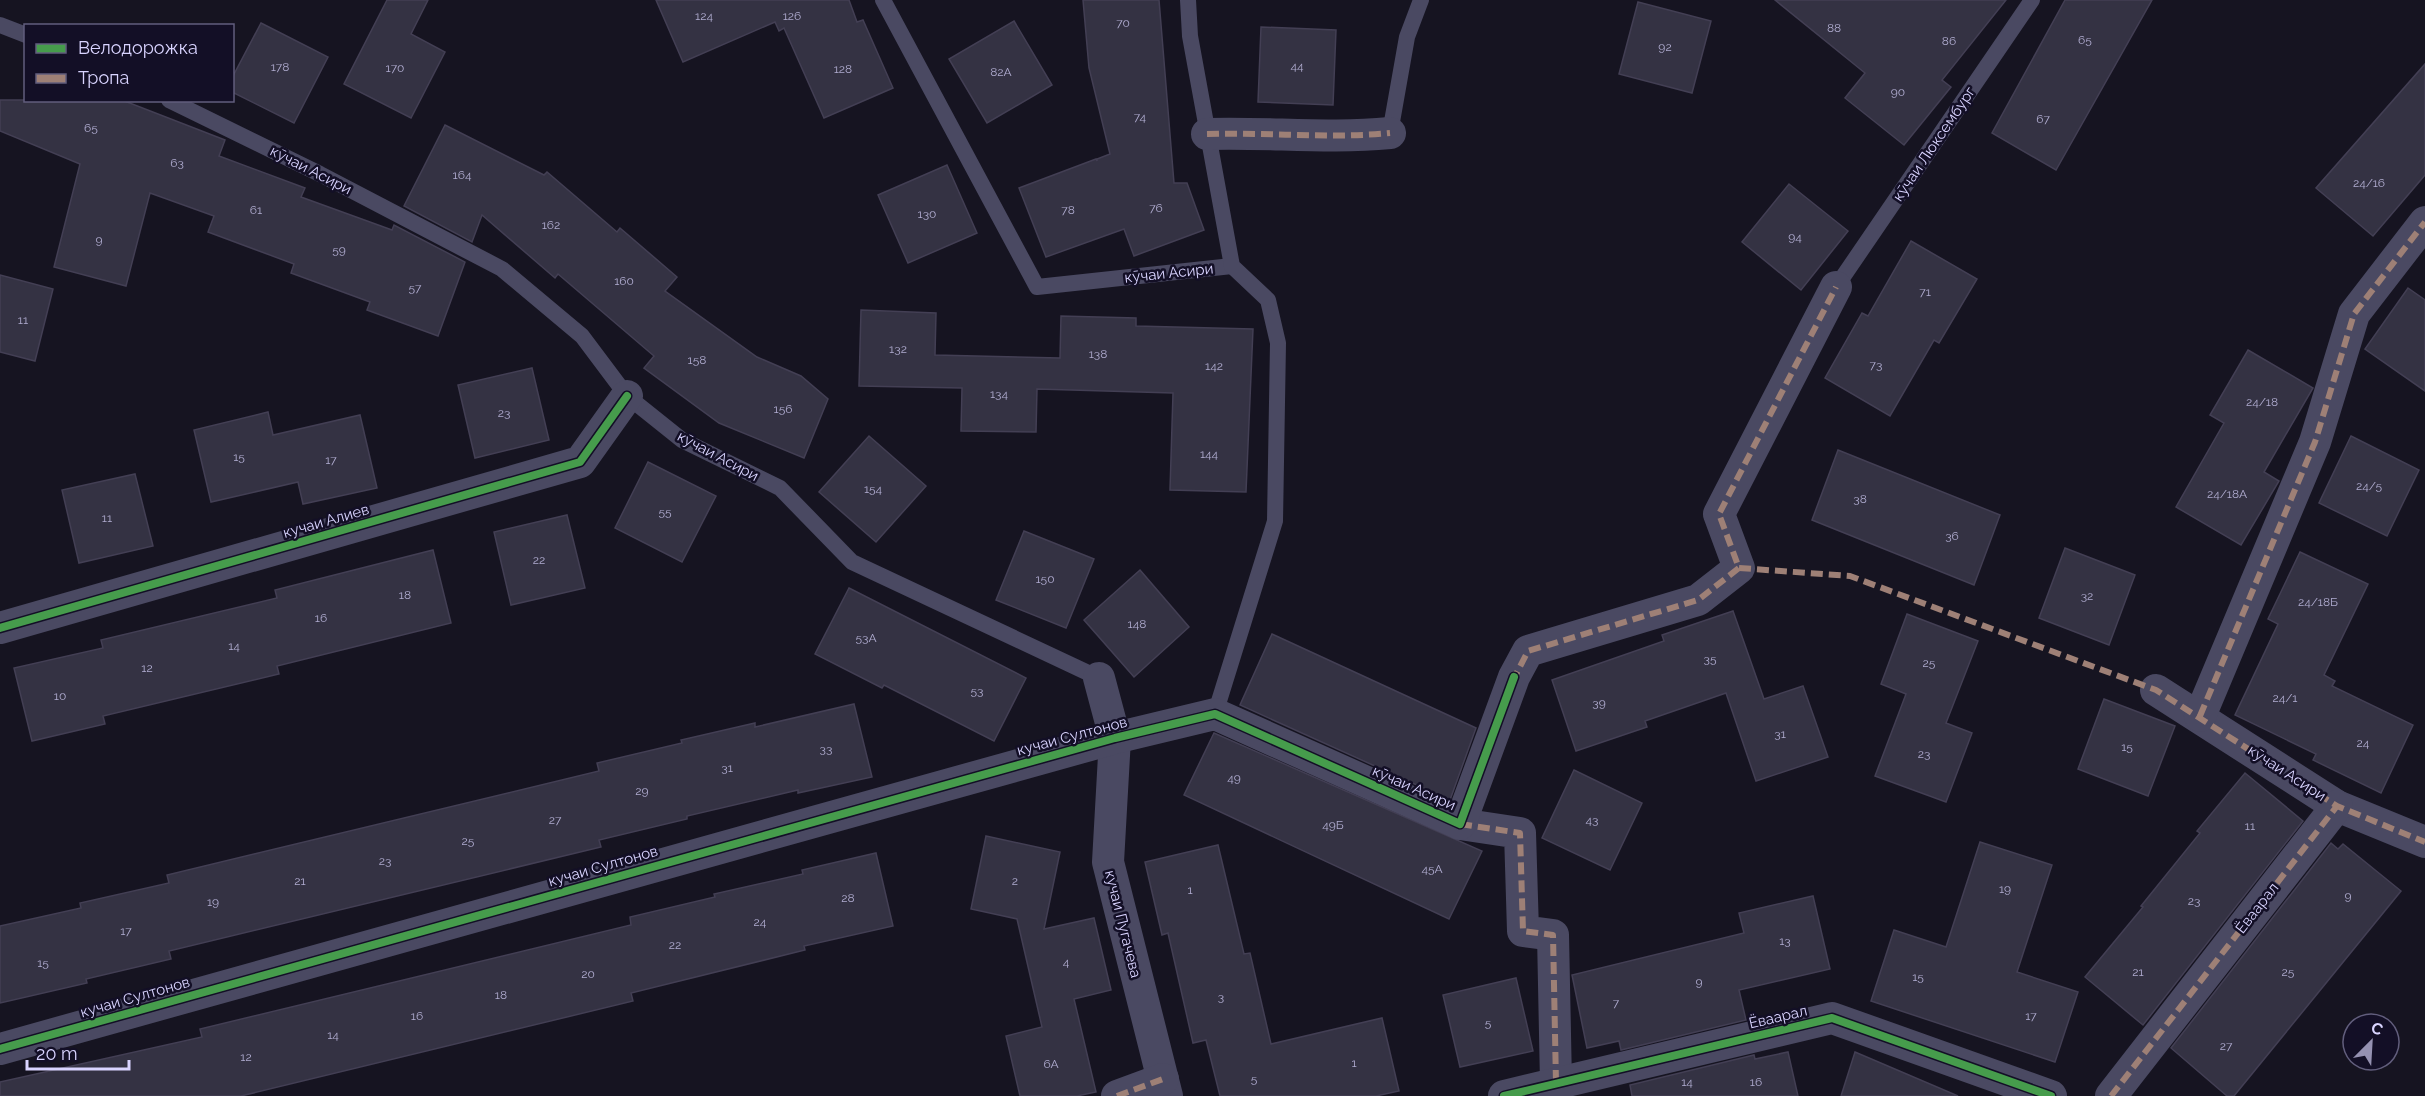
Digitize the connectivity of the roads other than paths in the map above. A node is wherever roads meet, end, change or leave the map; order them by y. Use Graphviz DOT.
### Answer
graph roads {
  1 [pos="882,0"];
  2 [pos="1188,0"];
  3 [pos="1421,0"];
  4 [pos="2031,0"];
  5 [pos="0,25"];
  6 [pos="24,34"];
  7 [pos="173,102"];
  8 [pos="1390,133"];
  9 [pos="1207,134"];
  10 [pos="2425,222"];
  11 [pos="1232,266"];
  12 [pos="1836,287"];
  13 [pos="627,396"];
  14 [pos="0,628"];
  15 [pos="1098,678"];
  16 [pos="2156,690"];
  17 [pos="1215,714"];
  18 [pos="2200,716"];
  19 [pos="1115,738"];
  20 [pos="2337,806"];
  21 [pos="1460,824"];
  22 [pos="2425,842"];
  23 [pos="0,1049"];
  24 [pos="1556,1083"];
  25 [pos="1165,1088"];
  26 [pos="1117,1096"];
  27 [pos="1504,1096"];
  28 [pos="2051,1096"];
  29 [pos="2111,1096"];
  1 -- 11 [label="lane, кӯчаи Асири"];
  2 -- 9 [label="lane, кӯчаи Асири"];
  3 -- 8 [label="lane"];
  4 -- 12 [label="lane, кӯчаи Люксембург"];
  5 -- 6 [label="lane"];
  7 -- 13 [label="lane, кӯчаи Асири"];
  8 -- 9 [label="street"];
  9 -- 11 [label="lane, кӯчаи Асири"];
  10 -- 18 [label="street"];
  11 -- 17 [label="lane, кӯчаи Асири"];
  12 -- 21 [label="street, кӯчаи Асири"];
  13 -- 14 [label="street, кучаи Алиев"];
  13 -- 15 [label="lane, кӯчаи Асири"];
  15 -- 19 [label="street, кучаи Пугачева"];
  16 -- 18 [label="street, кӯчаи Асири"];
  17 -- 19 [label="street, кучаи Султонов"];
  17 -- 21 [label="street, кӯчаи Асири"];
  18 -- 20 [label="street, кӯчаи Асири"];
  19 -- 23 [label="street, кучаи Султонов"];
  19 -- 25 [label="street, кучаи Пугачева"];
  20 -- 22 [label="street, кӯчаи Асири"];
  20 -- 29 [label="street, Ёваарал"];
  21 -- 24 [label="street"];
  24 -- 27 [label="street, Ёваарал"];
  24 -- 28 [label="street, Ёваарал"];
  25 -- 26 [label="street"];
}
